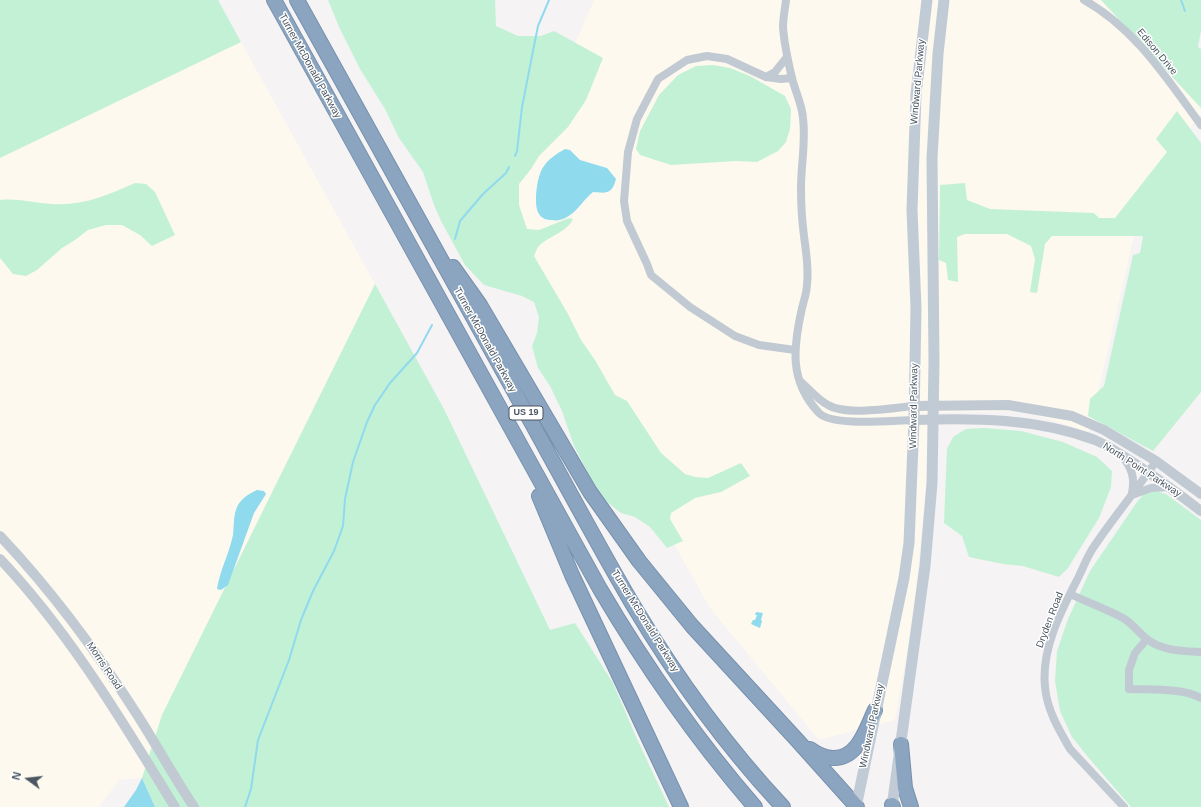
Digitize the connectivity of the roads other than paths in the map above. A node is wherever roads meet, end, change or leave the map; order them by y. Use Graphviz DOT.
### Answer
graph roads {
  1 [pos="274,0"];
  2 [pos="297,0"];
  3 [pos="786,0"];
  4 [pos="927,0"];
  5 [pos="944,0"];
  6 [pos="1085,0"];
  7 [pos="787,56"];
  8 [pos="766,77"];
  9 [pos="792,78"];
  10 [pos="1201,125"];
  11 [pos="420,219"];
  12 [pos="795,350"];
  13 [pos="800,380"];
  14 [pos="914,406"];
  15 [pos="933,406"];
  16 [pos="914,420"];
  17 [pos="933,420"];
  18 [pos="511,429"];
  19 [pos="1120,454"];
  20 [pos="1156,462"];
  21 [pos="1149,472"];
  22 [pos="1170,487"];
  23 [pos="1201,494"];
  24 [pos="1132,495"];
  25 [pos="1201,511"];
  26 [pos="0,536"];
  27 [pos="0,559"];
  28 [pos="1070,594"];
  29 [pos="1147,639"];
  30 [pos="1201,652"];
  31 [pos="1201,698"];
  32 [pos="875,710"];
  33 [pos="797,740"];
  34 [pos="901,744"];
  35 [pos="892,806"];
  36 [pos="175,807"];
  37 [pos="194,807"];
  38 [pos="681,807"];
  39 [pos="756,807"];
  40 [pos="783,807"];
  41 [pos="856,807"];
  42 [pos="911,807"];
  43 [pos="1124,807"];
  1 -- 18 [label="highway, Turner McDonald Parkway / US 19"];
  2 -- 11 [label="highway, Turner McDonald Parkway / US 19"];
  3 -- 7 [label="street"];
  4 -- 14 [label="main road, Windward Parkway"];
  5 -- 15 [label="main road, Windward Parkway"];
  6 -- 10 [label="street, Edison Drive"];
  7 -- 8 [label="street"];
  7 -- 9 [label="street"];
  8 -- 9 [label="street"];
  8 -- 12 [label="street"];
  9 -- 12 [label="street"];
  11 -- 33 [label="highway"];
  11 -- 40 [label="highway, Turner McDonald Parkway / US 19"];
  12 -- 13 [label="street"];
  13 -- 14 [label="street"];
  13 -- 16 [label="street"];
  14 -- 15 [label="street, North Point Parkway"];
  14 -- 16 [label="main road, Windward Parkway"];
  15 -- 17 [label="main road, Windward Parkway"];
  15 -- 20 [label="street, North Point Parkway"];
  16 -- 17 [label="street, North Point Parkway"];
  16 -- 32 [label="main road, Windward Parkway"];
  17 -- 19 [label="street, North Point Parkway"];
  17 -- 34 [label="main road, Windward Parkway"];
  18 -- 38 [label="highway"];
  18 -- 39 [label="highway, Turner McDonald Parkway / US 19"];
  19 -- 21 [label="street, North Point Parkway"];
  19 -- 24 [label="street"];
  20 -- 21 [label="street, Dryden Road"];
  20 -- 23 [label="street, North Point Parkway"];
  21 -- 22 [label="street, North Point Parkway"];
  21 -- 24 [label="street, Dryden Road"];
  22 -- 24 [label="street"];
  22 -- 25 [label="street, North Point Parkway"];
  24 -- 28 [label="street, Dryden Road"];
  26 -- 37 [label="street, Morris Road"];
  27 -- 36 [label="street, Morris Road"];
  28 -- 29 [label="street"];
  28 -- 43 [label="street, Dryden Road"];
  29 -- 30 [label="street"];
  29 -- 31 [label="street"];
  32 -- 33 [label="highway"];
  32 -- 41 [label="main road, Windward Parkway"];
  33 -- 41 [label="highway"];
  34 -- 35 [label="main road, Windward Parkway"];
  34 -- 42 [label="highway"];
}
